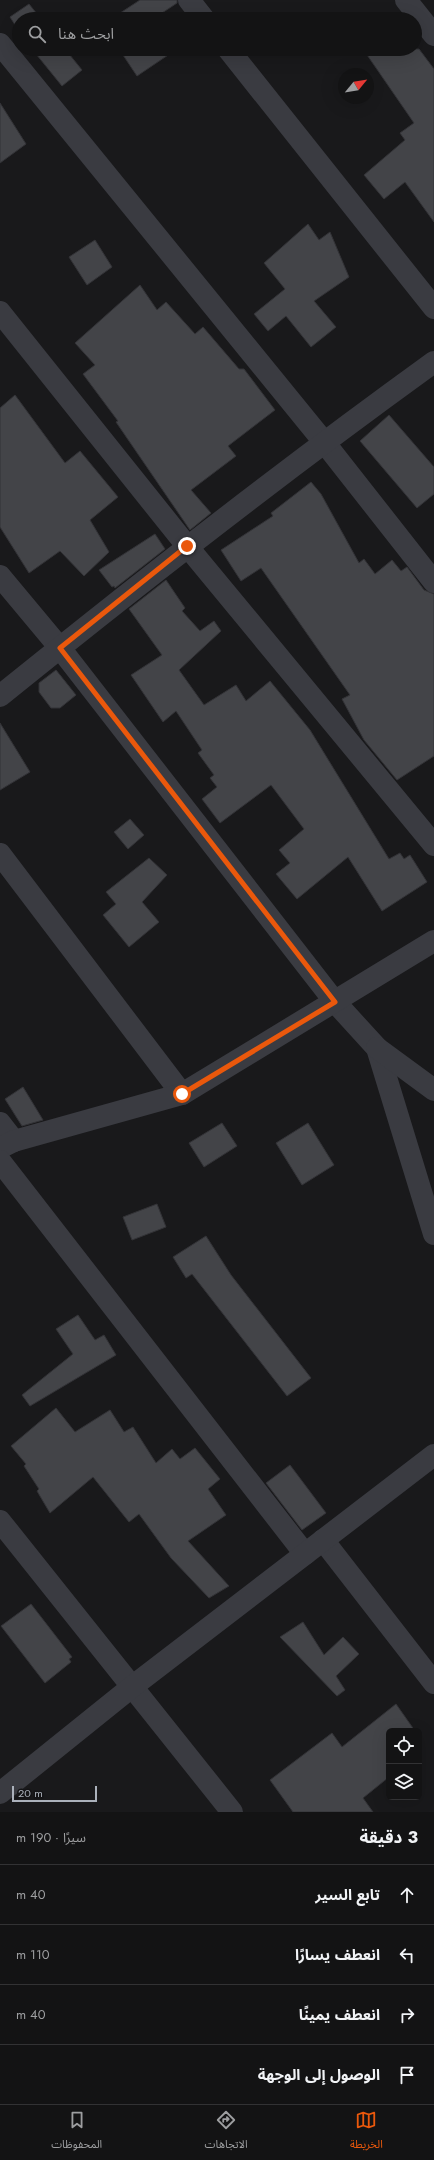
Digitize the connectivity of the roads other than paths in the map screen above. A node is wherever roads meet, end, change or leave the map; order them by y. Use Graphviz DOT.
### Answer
graph roads {
  1 [pos="189,0"];
  2 [pos="406,0"];
  3 [pos="198,12"];
  4 [pos="415,12"];
  5 [pos="422,21"];
  6 [pos="434,36"];
  7 [pos="0,44"];
  8 [pos="234,56"];
  9 [pos="434,308"];
  10 [pos="0,312"];
  11 [pos="434,362"];
  12 [pos="324,442"];
  13 [pos="187,546"];
  14 [pos="0,576"];
  15 [pos="434,582"];
  16 [pos="60,648"];
  17 [pos="0,696"];
  18 [pos="434,845"];
  19 [pos="0,854"];
  20 [pos="434,941"];
  21 [pos="335,1002"];
  22 [pos="377,1048"];
  23 [pos="434,1090"];
  24 [pos="182,1094"];
  25 [pos="0,1123"];
  26 [pos="7,1144"];
  27 [pos="0,1161"];
  28 [pos="434,1234"];
  29 [pos="434,1455"];
  30 [pos="0,1521"];
  31 [pos="323,1540"];
  32 [pos="305,1554"];
  33 [pos="434,1683"];
  34 [pos="133,1686"];
  35 [pos="0,1793"];
  36 [pos="232,1812"];
  1 -- 3 [label="street"];
  2 -- 4 [label="street"];
  5 -- 6 [label="street"];
  7 -- 12 [label="street"];
  8 -- 9 [label="street"];
  10 -- 13 [label="street"];
  11 -- 12 [label="street"];
  12 -- 13 [label="street"];
  12 -- 15 [label="street"];
  13 -- 16 [label="street"];
  13 -- 18 [label="street"];
  14 -- 16 [label="street"];
  16 -- 17 [label="street"];
  16 -- 21 [label="street"];
  19 -- 24 [label="street"];
  20 -- 21 [label="street"];
  21 -- 22 [label="street"];
  21 -- 24 [label="street"];
  22 -- 23 [label="street"];
  22 -- 28 [label="street"];
  24 -- 26 [label="street"];
  25 -- 26 [label="street"];
  27 -- 32 [label="street"];
  29 -- 31 [label="street"];
  30 -- 34 [label="street"];
  31 -- 32 [label="street"];
  31 -- 33 [label="street"];
  32 -- 34 [label="street"];
  34 -- 35 [label="street"];
  34 -- 36 [label="street"];
}
